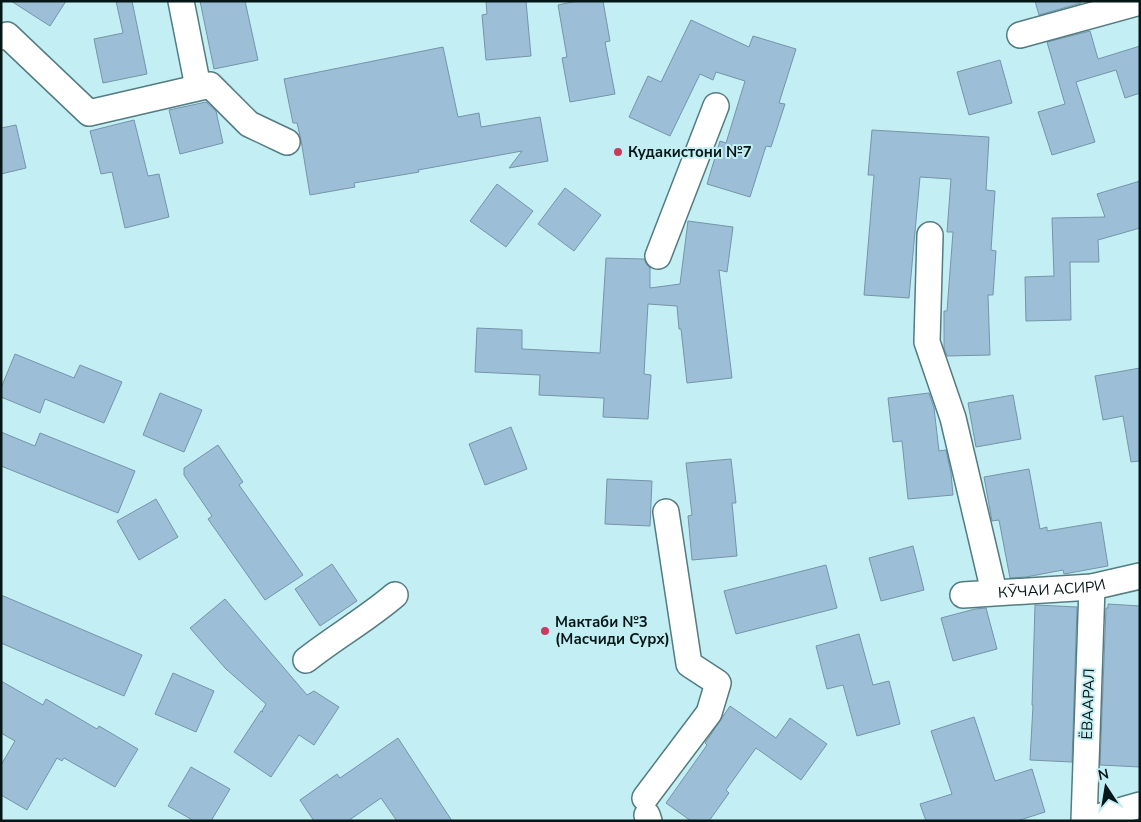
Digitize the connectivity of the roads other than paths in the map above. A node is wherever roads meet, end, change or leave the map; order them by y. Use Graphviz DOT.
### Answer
graph roads {
  1 [pos="181,1"];
  2 [pos="1140,2"];
  3 [pos="1020,35"];
  4 [pos="1,37"];
  5 [pos="198,87"];
  6 [pos="716,106"];
  7 [pos="287,142"];
  8 [pos="930,235"];
  9 [pos="658,256"];
  10 [pos="666,512"];
  11 [pos="1140,576"];
  12 [pos="1092,587"];
  13 [pos="994,592"];
  14 [pos="395,595"];
  15 [pos="963,595"];
  16 [pos="306,660"];
  17 [pos="1140,805"];
  18 [pos="647,811"];
  1 -- 5 [label="street"];
  2 -- 3 [label="street"];
  4 -- 5 [label="street"];
  5 -- 7 [label="street"];
  6 -- 9 [label="street"];
  8 -- 13 [label="street"];
  10 -- 18 [label="street"];
  11 -- 12 [label="street, КӮЧАИ АСИРИ"];
  12 -- 13 [label="street, КӮЧАИ АСИРИ"];
  12 -- 17 [label="street, ЁВААРАЛ"];
  13 -- 15 [label="street, КӮЧАИ АСИРИ"];
  14 -- 16 [label="street"];
}
